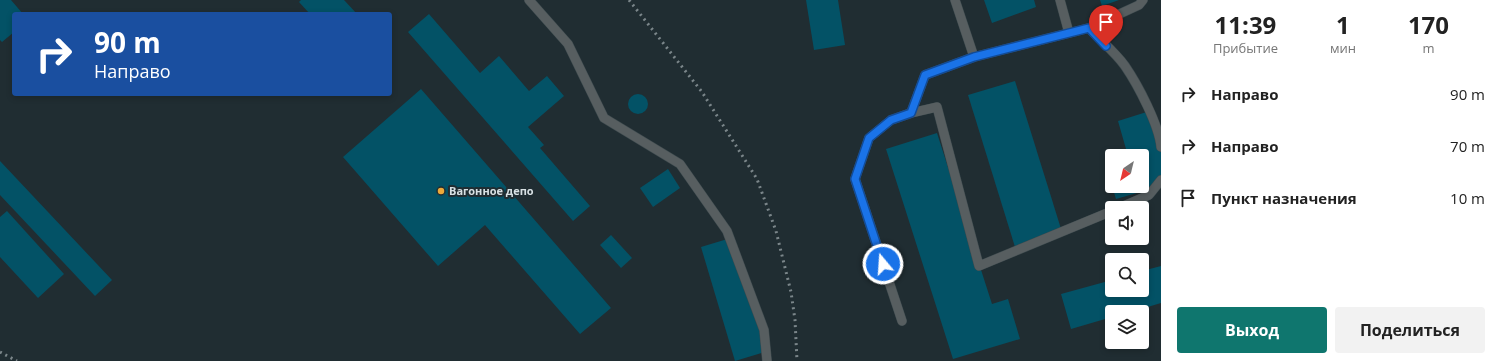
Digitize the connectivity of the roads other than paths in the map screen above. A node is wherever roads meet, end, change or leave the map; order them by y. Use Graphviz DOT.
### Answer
graph roads {
  1 [pos="529,0"];
  2 [pos="955,0"];
  3 [pos="1060,0"];
  4 [pos="1143,0"];
  5 [pos="1089,28"];
  6 [pos="1069,33"];
  7 [pos="974,57"];
  8 [pos="911,113"];
  9 [pos="1161,147"];
  10 [pos="1161,180"];
  11 [pos="1135,201"];
  12 [pos="1105,214"];
  13 [pos="902,321"];
  14 [pos="767,361"];
  1 -- 14 [label="lane"];
  2 -- 7 [label="lane"];
  3 -- 6 [label="lane"];
  4 -- 5 [label="lane"];
  5 -- 6 [label="lane"];
  5 -- 9 [label="lane"];
  6 -- 7 [label="lane"];
  7 -- 8 [label="lane"];
  8 -- 12 [label="lane"];
  8 -- 13 [label="lane"];
  10 -- 11 [label="lane"];
}
